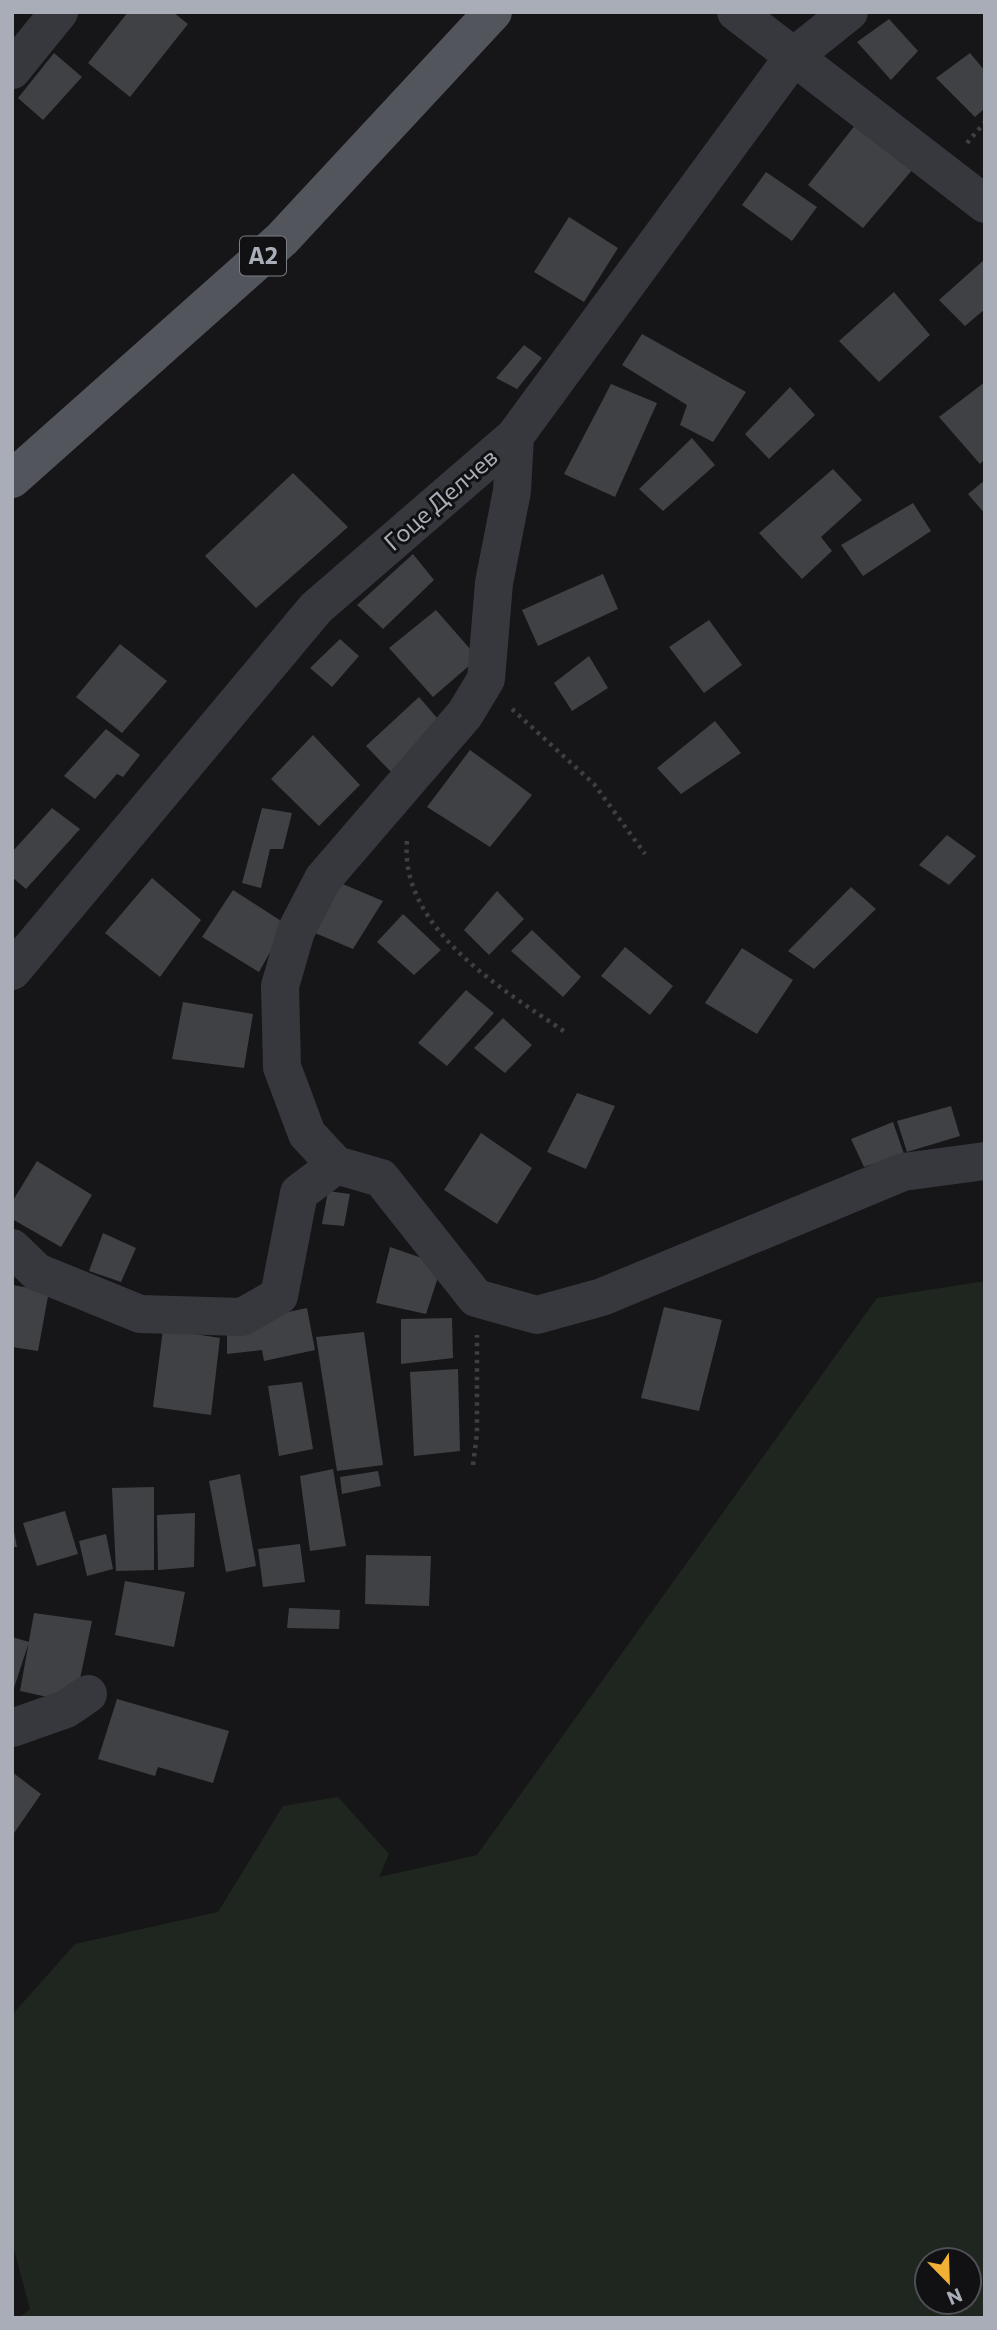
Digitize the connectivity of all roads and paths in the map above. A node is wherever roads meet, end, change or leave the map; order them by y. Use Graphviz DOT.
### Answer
graph roads {
  1 [pos="59,12"];
  2 [pos="492,12"];
  3 [pos="736,12"];
  4 [pos="849,12"];
  5 [pos="794,56"];
  6 [pos="12,69"];
  7 [pos="985,204"];
  8 [pos="515,436"];
  9 [pos="12,479"];
  10 [pos="486,679"];
  11 [pos="407,838"];
  12 [pos="645,854"];
  13 [pos="12,971"];
  14 [pos="565,1031"];
  15 [pos="985,1161"];
  16 [pos="336,1165"];
  17 [pos="12,1248"];
  18 [pos="485,1301"];
  19 [pos="473,1465"];
  20 [pos="88,1694"];
  21 [pos="12,1728"];
  1 -- 6 [label="street"];
  2 -- 9 [label="main road, A2"];
  3 -- 5 [label="street"];
  4 -- 5 [label="street, Гоце Делчев"];
  5 -- 7 [label="street"];
  5 -- 8 [label="street, Гоце Делчев"];
  8 -- 10 [label="street"];
  8 -- 13 [label="street, Гоце Делчев"];
  10 -- 12 [label="path"];
  10 -- 16 [label="street"];
  11 -- 14 [label="path"];
  15 -- 18 [label="street"];
  16 -- 17 [label="street"];
  16 -- 18 [label="street"];
  18 -- 19 [label="path"];
  20 -- 21 [label="street"];
}
